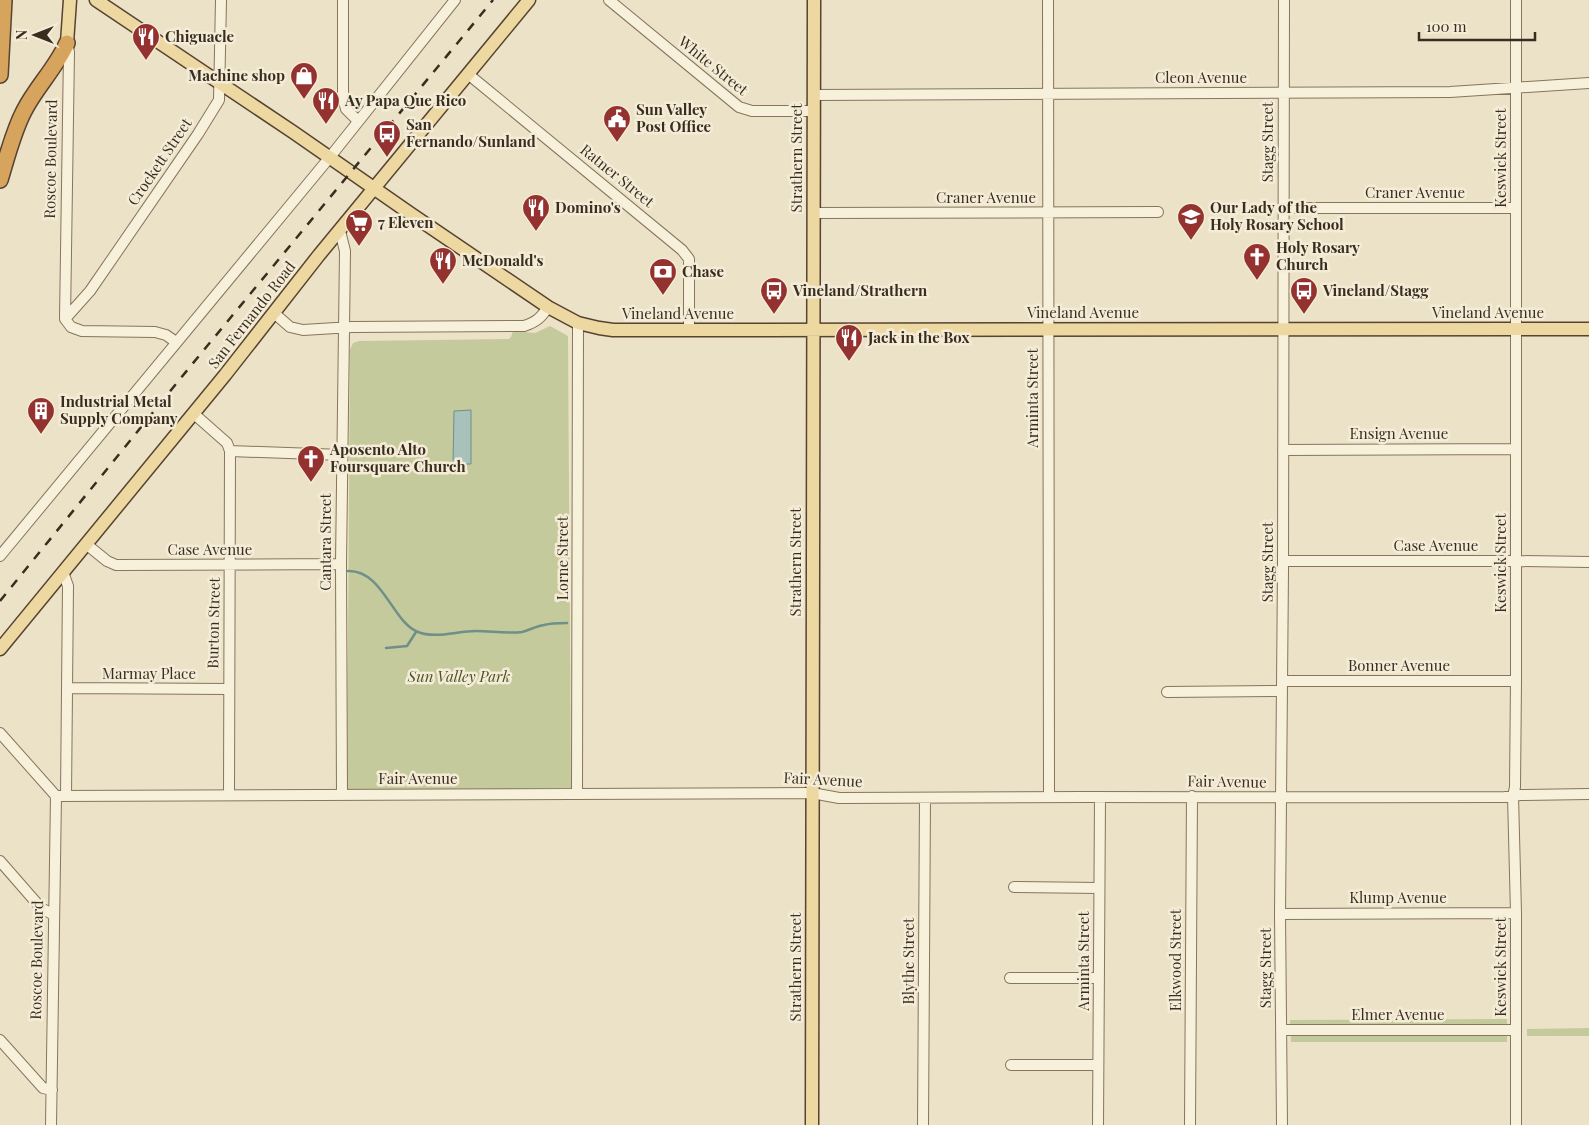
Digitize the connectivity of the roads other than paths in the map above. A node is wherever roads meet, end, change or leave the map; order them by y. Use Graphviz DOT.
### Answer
graph roads {
  1 [pos="4,0"];
  2 [pos="70,0"];
  3 [pos="96,0"];
  4 [pos="221,0"];
  5 [pos="343,0"];
  6 [pos="456,0"];
  7 [pos="529,0"];
  8 [pos="609,0"];
  9 [pos="814,0"];
  10 [pos="1048,0"];
  11 [pos="1284,0"];
  12 [pos="1516,0"];
  13 [pos="67,43"];
  14 [pos="468,74"];
  15 [pos="0,75"];
  16 [pos="1589,83"];
  17 [pos="220,84"];
  18 [pos="1516,88"];
  19 [pos="1284,92"];
  20 [pos="1047,94"];
  21 [pos="814,95"];
  22 [pos="814,111"];
  23 [pos="358,121"];
  24 [pos="330,157"];
  25 [pos="0,180"];
  26 [pos="375,189"];
  27 [pos="1284,208"];
  28 [pos="1516,208"];
  29 [pos="1158,212"];
  30 [pos="814,213"];
  31 [pos="1049,213"];
  32 [pos="340,231"];
  33 [pos="548,306"];
  34 [pos="274,313"];
  35 [pos="65,319"];
  36 [pos="578,323"];
  37 [pos="345,328"];
  38 [pos="1589,329"];
  39 [pos="689,330"];
  40 [pos="813,330"];
  41 [pos="1048,330"];
  42 [pos="1283,330"];
  43 [pos="1516,330"];
  44 [pos="176,342"];
  45 [pos="193,413"];
  46 [pos="1516,449"];
  47 [pos="1283,450"];
  48 [pos="230,451"];
  49 [pos="342,455"];
  50 [pos="86,544"];
  51 [pos="0,556"];
  52 [pos="1283,560"];
  53 [pos="1516,560"];
  54 [pos="1589,562"];
  55 [pos="341,564"];
  56 [pos="230,565"];
  57 [pos="63,572"];
  58 [pos="0,649"];
  59 [pos="1516,681"];
  60 [pos="1282,686"];
  61 [pos="68,688"];
  62 [pos="229,689"];
  63 [pos="1168,692"];
  64 [pos="0,733"];
  65 [pos="578,793"];
  66 [pos="812,793"];
  67 [pos="342,794"];
  68 [pos="1589,794"];
  69 [pos="229,795"];
  70 [pos="61,796"];
  71 [pos="1192,796"];
  72 [pos="1514,796"];
  73 [pos="1049,797"];
  74 [pos="1100,797"];
  75 [pos="924,798"];
  76 [pos="1281,798"];
  77 [pos="0,861"];
  78 [pos="1014,887"];
  79 [pos="1099,888"];
  80 [pos="1516,913"];
  81 [pos="1280,914"];
  82 [pos="54,915"];
  83 [pos="1010,978"];
  84 [pos="1098,978"];
  85 [pos="1281,1030"];
  86 [pos="1516,1030"];
  87 [pos="0,1040"];
  88 [pos="1011,1065"];
  89 [pos="1098,1065"];
  90 [pos="52,1090"];
  91 [pos="51,1125"];
  92 [pos="812,1125"];
  93 [pos="923,1125"];
  94 [pos="1098,1125"];
  95 [pos="1190,1125"];
  96 [pos="1282,1125"];
  97 [pos="1516,1125"];
  1 -- 15 [label="highway"];
  2 -- 13 [label="main road, Roscoe Boulevard"];
  3 -- 17 [label="main road, Vineland Avenue"];
  4 -- 17 [label="street, Crockett Street"];
  5 -- 23 [label="street"];
  6 -- 23 [label="street"];
  7 -- 14 [label="main road, San Fernando Road"];
  8 -- 22 [label="street, White Street"];
  9 -- 21 [label="main road, Strathern Street"];
  10 -- 20 [label="street, Arminta Street"];
  11 -- 19 [label="street, Stagg Street"];
  12 -- 18 [label="street, Keswick Street"];
  13 -- 25 [label="highway"];
  13 -- 35 [label="street, Roscoe Boulevard"];
  14 -- 26 [label="main road, San Fernando Road"];
  14 -- 39 [label="street, Ratner Street"];
  16 -- 18 [label="street, Cleon Avenue"];
  17 -- 24 [label="main road, Vineland Avenue"];
  17 -- 35 [label="street, Crockett Street"];
  18 -- 19 [label="street, Cleon Avenue"];
  18 -- 28 [label="street, Keswick Street"];
  19 -- 20 [label="street, Cleon Avenue"];
  19 -- 27 [label="street, Stagg Street"];
  20 -- 21 [label="street, Cleon Avenue"];
  20 -- 31 [label="street, Arminta Street"];
  21 -- 22 [label="main road, Strathern Street"];
  22 -- 30 [label="main road, Strathern Street"];
  23 -- 24 [label="street"];
  24 -- 26 [label="main road, Vineland Avenue"];
  24 -- 44 [label="street"];
  26 -- 32 [label="main road, San Fernando Road"];
  26 -- 33 [label="main road, Vineland Avenue"];
  27 -- 28 [label="street, Craner Avenue"];
  27 -- 42 [label="street, Stagg Street"];
  28 -- 43 [label="street, Keswick Street"];
  29 -- 31 [label="street, Craner Avenue"];
  30 -- 31 [label="street, Craner Avenue"];
  30 -- 40 [label="main road, Strathern Street"];
  31 -- 41 [label="street, Arminta Street"];
  32 -- 34 [label="main road, San Fernando Road"];
  32 -- 37 [label="street, Cantara Street"];
  33 -- 36 [label="main road, Vineland Avenue"];
  33 -- 37 [label="street"];
  34 -- 37 [label="street"];
  34 -- 45 [label="main road, San Fernando Road"];
  35 -- 44 [label="street"];
  36 -- 39 [label="main road, Vineland Avenue"];
  36 -- 65 [label="street, Lorne Street"];
  37 -- 49 [label="street, Cantara Street"];
  38 -- 43 [label="main road, Vineland Avenue"];
  39 -- 40 [label="main road, Vineland Avenue"];
  40 -- 41 [label="main road, Vineland Avenue"];
  40 -- 66 [label="main road, Strathern Street"];
  41 -- 42 [label="main road, Vineland Avenue"];
  41 -- 73 [label="street, Arminta Street"];
  42 -- 43 [label="main road, Vineland Avenue"];
  42 -- 47 [label="street, Stagg Street"];
  43 -- 46 [label="street, Keswick Street"];
  44 -- 51 [label="street"];
  45 -- 48 [label="street"];
  45 -- 50 [label="main road, San Fernando Road"];
  46 -- 47 [label="street, Ensign Avenue"];
  46 -- 53 [label="street, Keswick Street"];
  47 -- 52 [label="street, Stagg Street"];
  48 -- 49 [label="street"];
  48 -- 56 [label="street, Burton Street"];
  49 -- 55 [label="street, Cantara Street"];
  50 -- 56 [label="street, Case Avenue"];
  50 -- 57 [label="main road, San Fernando Road"];
  52 -- 53 [label="street, Case Avenue"];
  52 -- 60 [label="street, Stagg Street"];
  53 -- 54 [label="street, Case Avenue"];
  53 -- 59 [label="street, Keswick Street"];
  55 -- 56 [label="street, Case Avenue"];
  55 -- 67 [label="street, Cantara Street"];
  56 -- 62 [label="street, Burton Street"];
  57 -- 58 [label="main road, San Fernando Road"];
  57 -- 61 [label="street, Roscoe Boulevard"];
  59 -- 60 [label="street, Bonner Avenue"];
  59 -- 72 [label="street, Keswick Street"];
  60 -- 63 [label="street, Bonner Avenue"];
  60 -- 76 [label="street, Stagg Street"];
  61 -- 62 [label="street, Marmay Place"];
  61 -- 70 [label="street, Roscoe Boulevard"];
  62 -- 69 [label="street, Burton Street"];
  64 -- 70 [label="street"];
  65 -- 66 [label="street, Fair Avenue"];
  65 -- 67 [label="street, Fair Avenue"];
  66 -- 75 [label="street, Fair Avenue"];
  66 -- 92 [label="main road, Strathern Street"];
  67 -- 69 [label="street, Fair Avenue"];
  68 -- 72 [label="street, Fair Avenue"];
  69 -- 70 [label="street, Fair Avenue"];
  70 -- 82 [label="street, Roscoe Boulevard"];
  71 -- 74 [label="street, Fair Avenue"];
  71 -- 76 [label="street, Fair Avenue"];
  71 -- 95 [label="street, Elkwood Street"];
  72 -- 76 [label="street, Fair Avenue"];
  72 -- 80 [label="street, Keswick Street"];
  73 -- 74 [label="street, Fair Avenue"];
  73 -- 75 [label="street, Fair Avenue"];
  74 -- 79 [label="street, Arminta Street"];
  75 -- 93 [label="street, Blythe Street"];
  76 -- 81 [label="street, Stagg Street"];
  77 -- 82 [label="street"];
  78 -- 79 [label="street"];
  79 -- 84 [label="street, Arminta Street"];
  80 -- 81 [label="street, Klump Avenue"];
  80 -- 86 [label="street, Keswick Street"];
  81 -- 85 [label="street, Stagg Street"];
  82 -- 90 [label="street, Roscoe Boulevard"];
  83 -- 84 [label="street"];
  84 -- 89 [label="street, Arminta Street"];
  85 -- 86 [label="street, Elmer Avenue"];
  85 -- 96 [label="street, Stagg Street"];
  86 -- 97 [label="street, Keswick Street"];
  87 -- 90 [label="street"];
  88 -- 89 [label="street"];
  89 -- 94 [label="street, Arminta Street"];
  90 -- 91 [label="street, Roscoe Boulevard"];
}
